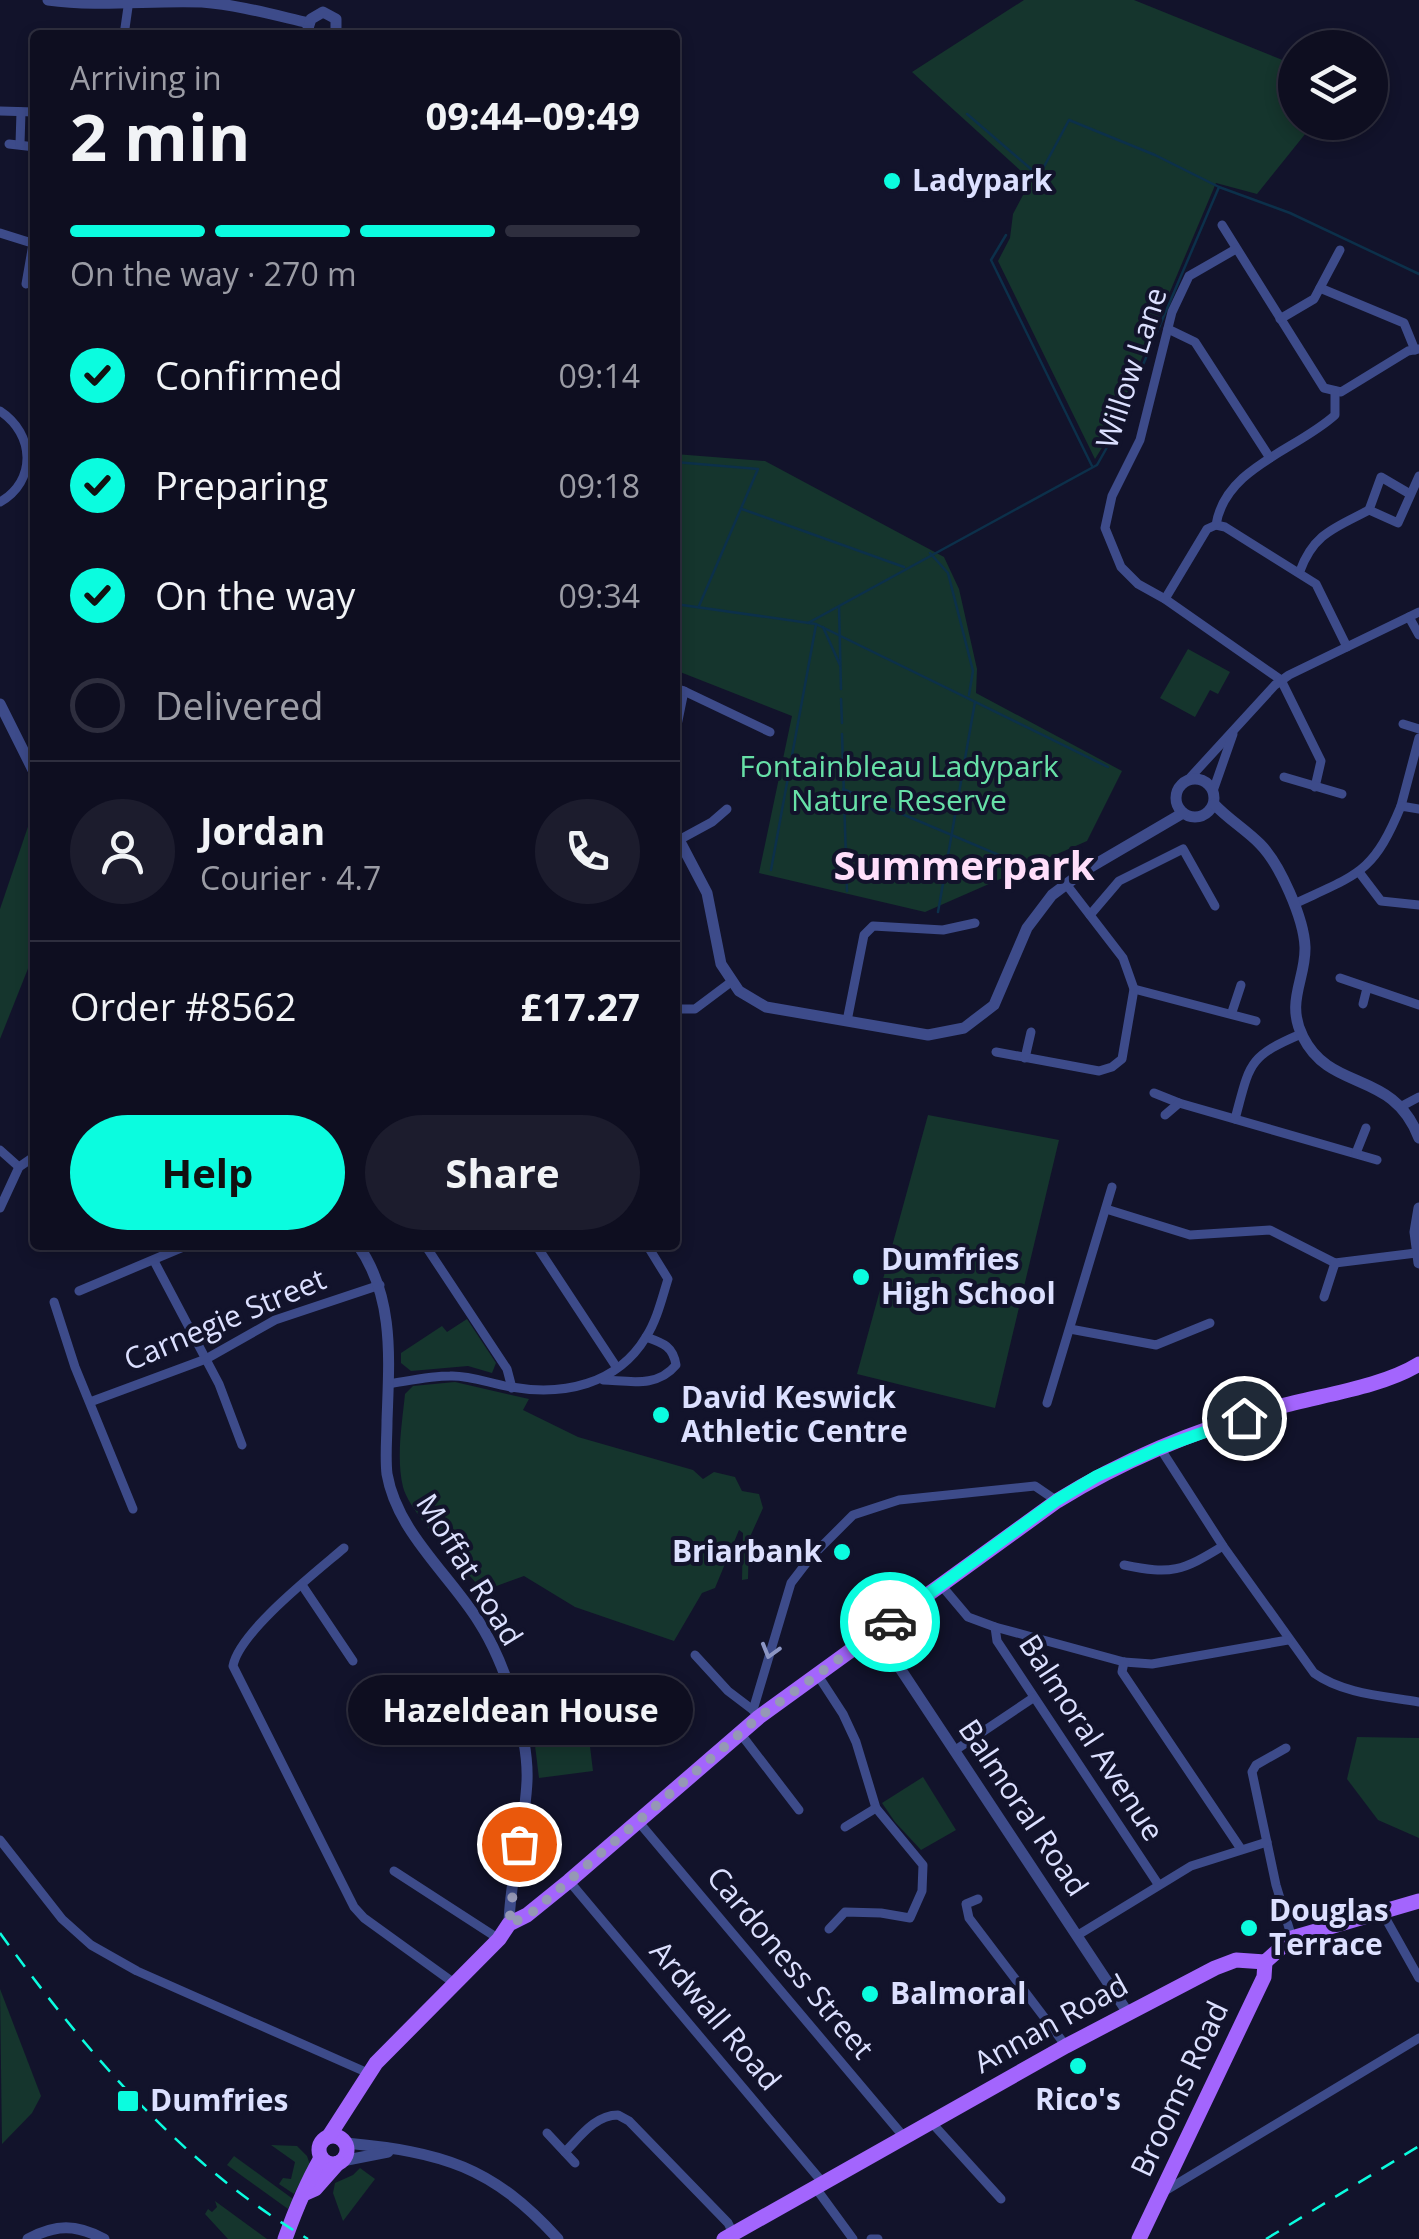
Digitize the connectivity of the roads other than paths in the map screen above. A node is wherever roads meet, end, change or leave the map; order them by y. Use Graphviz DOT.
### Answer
graph roads {
  1 [pos="48,0"];
  2 [pos="129,0"];
  3 [pos="325,6"];
  4 [pos="310,29"];
  5 [pos="125,30"];
  6 [pos="336,30"];
  7 [pos="0,112"];
  8 [pos="21,112"];
  9 [pos="30,112"];
  10 [pos="30,146"];
  11 [pos="1222,225"];
  12 [pos="0,233"];
  13 [pos="30,243"];
  14 [pos="1236,249"];
  15 [pos="1340,250"];
  16 [pos="30,264"];
  17 [pos="26,284"];
  18 [pos="1320,288"];
  19 [pos="1280,319"];
  20 [pos="1168,330"];
  21 [pos="1417,349"];
  22 [pos="1335,391"];
  23 [pos="0,411"];
  24 [pos="1270,458"];
  25 [pos="1419,476"];
  26 [pos="1410,494"];
  27 [pos="0,502"];
  28 [pos="1369,510"];
  29 [pos="1216,525"];
  30 [pos="1300,571"];
  31 [pos="1165,598"];
  32 [pos="1414,614"];
  33 [pos="1419,635"];
  34 [pos="1348,647"];
  35 [pos="1282,680"];
  36 [pos="680,689"];
  37 [pos="0,704"];
  38 [pos="1402,724"];
  39 [pos="1419,729"];
  40 [pos="770,732"];
  41 [pos="1234,732"];
  42 [pos="1419,738"];
  43 [pos="30,764"];
  44 [pos="1284,777"];
  45 [pos="1187,781"];
  46 [pos="1316,787"];
  47 [pos="1342,794"];
  48 [pos="1213,797"];
  49 [pos="1402,806"];
  50 [pos="727,808"];
  51 [pos="1419,809"];
  52 [pos="1183,812"];
  53 [pos="680,837"];
  54 [pos="680,844"];
  55 [pos="1359,872"];
  56 [pos="1066,884"];
  57 [pos="1294,904"];
  58 [pos="1419,905"];
  59 [pos="1215,906"];
  60 [pos="1090,915"];
  61 [pos="975,923"];
  62 [pos="1340,978"];
  63 [pos="732,982"];
  64 [pos="1241,985"];
  65 [pos="1367,988"];
  66 [pos="1134,989"];
  67 [pos="1362,1004"];
  68 [pos="1419,1005"];
  69 [pos="680,1009"];
  70 [pos="1232,1012"];
  71 [pos="846,1021"];
  72 [pos="1256,1021"];
  73 [pos="1031,1032"];
  74 [pos="1301,1034"];
  75 [pos="996,1052"];
  76 [pos="1026,1058"];
  77 [pos="1154,1093"];
  78 [pos="1419,1097"];
  79 [pos="1179,1103"];
  80 [pos="1402,1106"];
  81 [pos="1164,1115"];
  82 [pos="1235,1119"];
  83 [pos="1366,1128"];
  84 [pos="1419,1138"];
  85 [pos="0,1150"];
  86 [pos="1356,1154"];
  87 [pos="30,1159"];
  88 [pos="1378,1160"];
  89 [pos="19,1167"];
  90 [pos="1112,1187"];
  91 [pos="0,1208"];
  92 [pos="1419,1208"];
  93 [pos="1106,1209"];
  94 [pos="177,1250"];
  95 [pos="361,1250"];
  96 [pos="427,1250"];
  97 [pos="539,1250"];
  98 [pos="650,1250"];
  99 [pos="1417,1258"];
  100 [pos="154,1261"];
  101 [pos="1335,1263"];
  102 [pos="380,1285"];
  103 [pos="79,1291"];
  104 [pos="1324,1297"];
  105 [pos="54,1302"];
  106 [pos="1210,1323"];
  107 [pos="1070,1328"];
  108 [pos="646,1337"];
  109 [pos="206,1359"];
  110 [pos="1419,1364"];
  111 [pos="617,1368"];
  112 [pos="600,1380"];
  113 [pos="388,1384"];
  114 [pos="512,1388"];
  115 [pos="90,1402"];
  116 [pos="1047,1403"];
  117 [pos="242,1445"];
  118 [pos="1160,1448"];
  119 [pos="1057,1500"];
  120 [pos="133,1509"];
  121 [pos="1223,1546"];
  122 [pos="344,1548"];
  123 [pos="1124,1565"];
  124 [pos="302,1585"];
  125 [pos="941,1585"];
  126 [pos="994,1627"];
  127 [pos="876,1632"];
  128 [pos="1288,1640"];
  129 [pos="695,1655"];
  130 [pos="353,1661"];
  131 [pos="1124,1662"];
  132 [pos="817,1674"];
  133 [pos="1033,1698"];
  134 [pos="1419,1702"];
  135 [pos="756,1714"];
  136 [pos="740,1733"];
  137 [pos="1286,1748"];
  138 [pos="954,1751"];
  139 [pos="876,1808"];
  140 [pos="799,1810"];
  141 [pos="637,1820"];
  142 [pos="845,1827"];
  143 [pos="0,1840"];
  144 [pos="1267,1842"];
  145 [pos="1241,1849"];
  146 [pos="394,1871"];
  147 [pos="568,1882"];
  148 [pos="1158,1884"];
  149 [pos="978,1899"];
  150 [pos="1419,1901"];
  151 [pos="1382,1912"];
  152 [pos="509,1924"];
  153 [pos="829,1929"];
  154 [pos="1078,1934"];
  155 [pos="1292,1938"];
  156 [pos="498,1939"];
  157 [pos="1265,1962"];
  158 [pos="1419,1978"];
  159 [pos="454,1983"];
  160 [pos="1128,2014"];
  161 [pos="1419,2038"];
  162 [pos="1066,2046"];
  163 [pos="368,2073"];
  164 [pos="931,2122"];
  165 [pos="547,2133"];
  166 [pos="904,2137"];
  167 [pos="340,2139"];
  168 [pos="397,2150"];
  169 [pos="565,2152"];
  170 [pos="321,2158"];
  171 [pos="340,2162"];
  172 [pos="575,2163"];
  173 [pos="819,2185"];
  174 [pos="1162,2192"];
  175 [pos="306,2193"];
  176 [pos="1001,2199"];
  177 [pos="729,2236"];
  178 [pos="28,2239"];
  179 [pos="104,2239"];
  180 [pos="285,2239"];
  181 [pos="558,2239"];
  182 [pos="853,2239"];
  183 [pos="1139,2239"];
  1 -- 2 [label="street"];
  2 -- 4 [label="street"];
  2 -- 5 [label="street"];
  3 -- 4 [label="street"];
  3 -- 6 [label="street"];
  7 -- 8 [label="street"];
  8 -- 9 [label="street"];
  8 -- 10 [label="street"];
  11 -- 14 [label="street"];
  12 -- 13 [label="street"];
  14 -- 19 [label="street"];
  14 -- 20 [label="street, Willow Lane"];
  15 -- 18 [label="street"];
  16 -- 17 [label="street"];
  18 -- 19 [label="street"];
  18 -- 21 [label="street"];
  19 -- 22 [label="street"];
  20 -- 24 [label="street"];
  20 -- 31 [label="street, Willow Lane"];
  21 -- 22 [label="street"];
  22 -- 24 [label="street"];
  23 -- 27 [label="street"];
  24 -- 29 [label="street"];
  25 -- 26 [label="street"];
  26 -- 28 [label="street"];
  26 -- 28 [label="street"];
  28 -- 30 [label="street"];
  29 -- 30 [label="street"];
  29 -- 31 [label="street"];
  30 -- 34 [label="street"];
  31 -- 35 [label="street, Willow Lane"];
  32 -- 33 [label="street"];
  32 -- 34 [label="street"];
  34 -- 35 [label="street"];
  35 -- 41 [label="street"];
  35 -- 46 [label="street"];
  36 -- 40 [label="street"];
  37 -- 43 [label="street"];
  38 -- 39 [label="street"];
  41 -- 45 [label="street"];
  41 -- 48 [label="street"];
  42 -- 49 [label="street"];
  44 -- 46 [label="street"];
  45 -- 48 [label="street"];
  45 -- 52 [label="street"];
  46 -- 47 [label="street"];
  48 -- 52 [label="street"];
  48 -- 57 [label="street"];
  49 -- 51 [label="street"];
  49 -- 55 [label="street"];
  50 -- 53 [label="street"];
  52 -- 56 [label="street"];
  54 -- 63 [label="street"];
  55 -- 57 [label="street"];
  55 -- 58 [label="street"];
  56 -- 60 [label="street"];
  56 -- 71 [label="street"];
  57 -- 74 [label="street"];
  59 -- 60 [label="street"];
  60 -- 66 [label="street"];
  61 -- 71 [label="street"];
  62 -- 65 [label="street"];
  63 -- 69 [label="street"];
  63 -- 71 [label="street"];
  64 -- 70 [label="street"];
  65 -- 67 [label="street"];
  65 -- 68 [label="street"];
  66 -- 70 [label="street"];
  66 -- 76 [label="street"];
  70 -- 72 [label="street"];
  73 -- 76 [label="street"];
  74 -- 80 [label="street"];
  74 -- 82 [label="street"];
  75 -- 76 [label="street"];
  77 -- 79 [label="street"];
  78 -- 80 [label="street"];
  79 -- 81 [label="street"];
  79 -- 82 [label="street"];
  80 -- 84 [label="street"];
  82 -- 86 [label="street"];
  83 -- 86 [label="street"];
  85 -- 89 [label="street"];
  86 -- 88 [label="street"];
  87 -- 89 [label="street"];
  89 -- 91 [label="street"];
  90 -- 93 [label="street"];
  92 -- 99 [label="street"];
  93 -- 101 [label="street"];
  93 -- 107 [label="street"];
  94 -- 100 [label="street"];
  95 -- 102 [label="street, Moffat Road"];
  96 -- 114 [label="street"];
  97 -- 111 [label="street"];
  98 -- 108 [label="street"];
  99 -- 101 [label="street"];
  100 -- 103 [label="street"];
  100 -- 109 [label="street"];
  101 -- 104 [label="street"];
  102 -- 109 [label="street, Carnegie Street"];
  102 -- 113 [label="street, Moffat Road"];
  105 -- 115 [label="street"];
  106 -- 107 [label="street"];
  107 -- 116 [label="street"];
  108 -- 111 [label="street"];
  108 -- 112 [label="street"];
  109 -- 115 [label="street, Carnegie Street"];
  109 -- 117 [label="street"];
  110 -- 118 [label="main road"];
  111 -- 112 [label="street"];
  112 -- 114 [label="street"];
  113 -- 114 [label="street"];
  113 -- 152 [label="street, Moffat Road"];
  115 -- 120 [label="street"];
  118 -- 119 [label="main road"];
  118 -- 121 [label="street"];
  119 -- 125 [label="main road"];
  119 -- 135 [label="street, one-way"];
  121 -- 123 [label="street"];
  121 -- 128 [label="street"];
  122 -- 124 [label="street"];
  124 -- 130 [label="street"];
  124 -- 159 [label="street"];
  125 -- 126 [label="street, Balmoral Avenue"];
  125 -- 127 [label="main road"];
  126 -- 131 [label="street"];
  126 -- 133 [label="street, Balmoral Avenue"];
  127 -- 132 [label="main road"];
  127 -- 138 [label="street, Balmoral Road"];
  128 -- 131 [label="street"];
  128 -- 134 [label="street"];
  129 -- 135 [label="street"];
  131 -- 145 [label="street"];
  132 -- 135 [label="main road"];
  132 -- 139 [label="street"];
  133 -- 138 [label="street"];
  133 -- 148 [label="street, Balmoral Avenue"];
  135 -- 136 [label="main road"];
  136 -- 140 [label="street"];
  136 -- 141 [label="main road"];
  137 -- 144 [label="street"];
  138 -- 154 [label="street, Balmoral Road"];
  139 -- 142 [label="street"];
  139 -- 153 [label="street"];
  141 -- 147 [label="main road"];
  141 -- 166 [label="street, Cardoness Street"];
  143 -- 163 [label="street"];
  144 -- 145 [label="street"];
  144 -- 155 [label="street"];
  145 -- 148 [label="street"];
  146 -- 156 [label="street"];
  147 -- 152 [label="main road"];
  147 -- 173 [label="street, Ardwall Road"];
  148 -- 154 [label="street"];
  149 -- 162 [label="street"];
  150 -- 151 [label="main road"];
  151 -- 155 [label="main road"];
  151 -- 158 [label="street"];
  152 -- 156 [label="main road"];
  154 -- 160 [label="street, Balmoral Road"];
  155 -- 157 [label="main road"];
  156 -- 159 [label="main road"];
  157 -- 160 [label="main road, Annan Road"];
  157 -- 174 [label="main road, Brooms Road"];
  159 -- 163 [label="main road"];
  160 -- 162 [label="main road, Annan Road"];
  161 -- 174 [label="street"];
  162 -- 164 [label="main road, Annan Road"];
  163 -- 167 [label="main road"];
  164 -- 166 [label="main road, Annan Road"];
  164 -- 176 [label="street"];
  165 -- 169 [label="street"];
  166 -- 173 [label="main road, Annan Road"];
  167 -- 168 [label="street"];
  167 -- 170 [label="main road"];
  167 -- 171 [label="main road"];
  168 -- 171 [label="street"];
  168 -- 181 [label="street"];
  169 -- 172 [label="street"];
  169 -- 177 [label="street"];
  170 -- 171 [label="main road"];
  170 -- 175 [label="main road"];
  171 -- 175 [label="main road"];
  173 -- 177 [label="main road, Annan Road"];
  173 -- 182 [label="street, Ardwall Road"];
  174 -- 183 [label="main road, Brooms Road"];
  175 -- 180 [label="main road"];
  178 -- 179 [label="street"];
}
